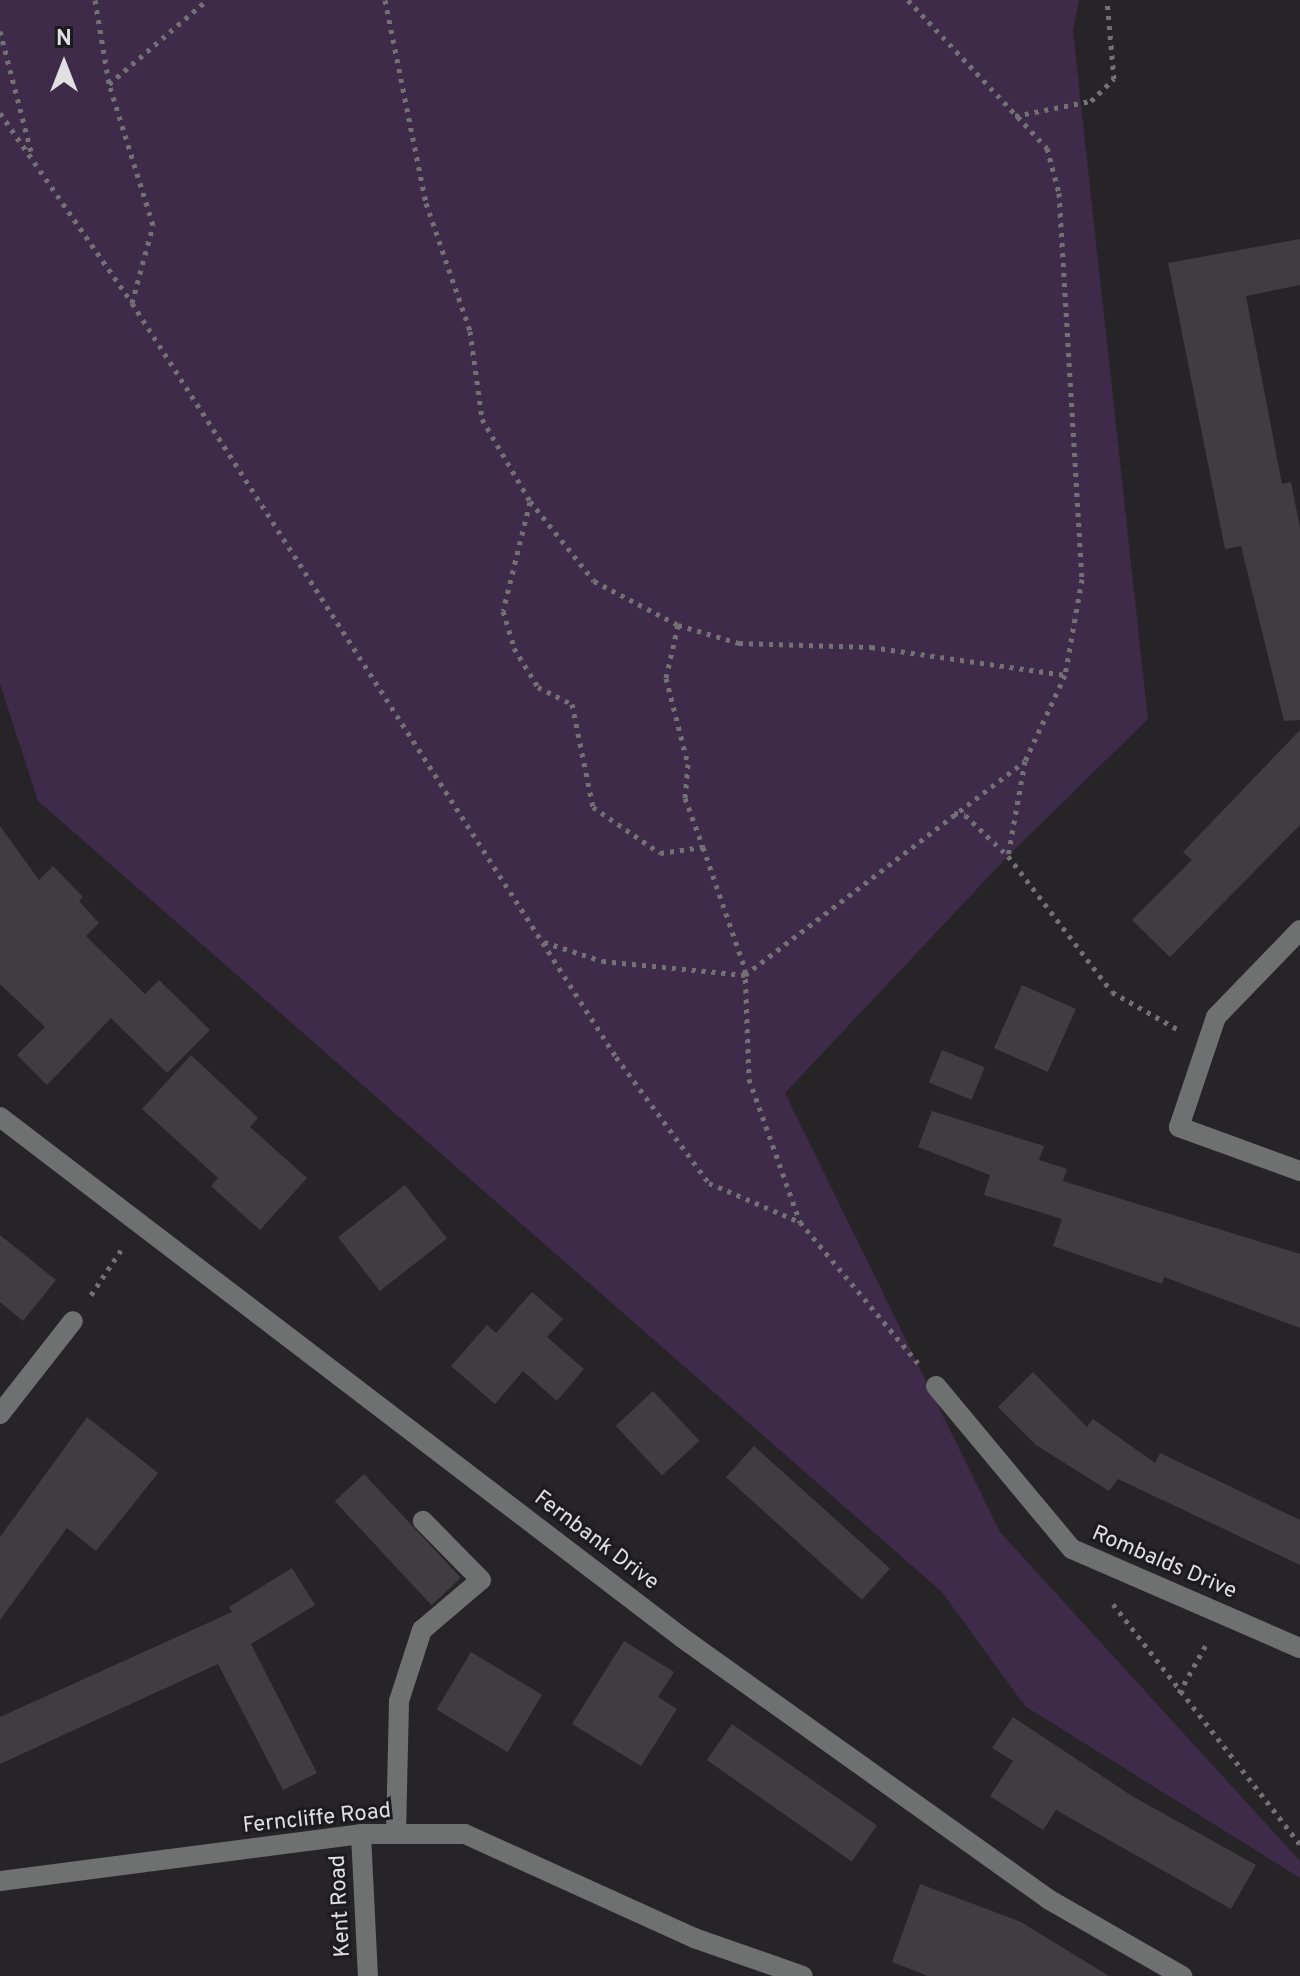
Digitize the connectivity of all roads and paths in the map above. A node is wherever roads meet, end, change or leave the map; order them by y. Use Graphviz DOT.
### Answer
graph roads {
  1 [pos="95,0"];
  2 [pos="207,0"];
  3 [pos="385,0"];
  4 [pos="908,0"];
  5 [pos="1107,0"];
  6 [pos="0,31"];
  7 [pos="109,84"];
  8 [pos="0,113"];
  9 [pos="1015,116"];
  10 [pos="34,161"];
  11 [pos="132,303"];
  12 [pos="530,501"];
  13 [pos="678,625"];
  14 [pos="1065,675"];
  15 [pos="1025,761"];
  16 [pos="953,813"];
  17 [pos="703,847"];
  18 [pos="1008,856"];
  19 [pos="1300,930"];
  20 [pos="543,942"];
  21 [pos="745,975"];
  22 [pos="1206,1045"];
  23 [pos="0,1117"];
  24 [pos="1300,1171"];
  25 [pos="800,1222"];
  26 [pos="140,1223"];
  27 [pos="73,1321"];
  28 [pos="936,1386"];
  29 [pos="0,1414"];
  30 [pos="423,1521"];
  31 [pos="1108,1597"];
  32 [pos="1223,1615"];
  33 [pos="1300,1648"];
  34 [pos="1179,1693"];
  35 [pos="361,1834"];
  36 [pos="396,1834"];
  37 [pos="1300,1844"];
  38 [pos="0,1881"];
  39 [pos="368,1976"];
  40 [pos="803,1976"];
  41 [pos="1182,1976"];
  1 -- 7 [label="path"];
  2 -- 7 [label="path"];
  3 -- 12 [label="path"];
  4 -- 9 [label="path"];
  5 -- 9 [label="path"];
  6 -- 10 [label="path"];
  7 -- 11 [label="path"];
  8 -- 10 [label="path"];
  9 -- 14 [label="path"];
  10 -- 11 [label="path"];
  11 -- 20 [label="path"];
  12 -- 13 [label="path"];
  12 -- 17 [label="path"];
  13 -- 14 [label="path"];
  13 -- 17 [label="path"];
  14 -- 15 [label="path"];
  15 -- 16 [label="path"];
  15 -- 18 [label="path"];
  16 -- 18 [label="path"];
  16 -- 21 [label="path"];
  17 -- 21 [label="path"];
  18 -- 22 [label="path"];
  19 -- 22 [label="street"];
  20 -- 21 [label="path"];
  20 -- 25 [label="path"];
  21 -- 25 [label="path"];
  22 -- 24 [label="street"];
  23 -- 26 [label="street, Fernbank Drive"];
  25 -- 28 [label="path"];
  26 -- 27 [label="path"];
  26 -- 41 [label="street, Fernbank Drive"];
  27 -- 29 [label="street"];
  28 -- 32 [label="street, Rombalds Drive"];
  30 -- 36 [label="street"];
  31 -- 34 [label="path"];
  32 -- 33 [label="street, Rombalds Drive"];
  32 -- 34 [label="path"];
  34 -- 37 [label="path"];
  35 -- 36 [label="street, Ferncliffe Road"];
  35 -- 38 [label="street, Ferncliffe Road"];
  35 -- 39 [label="street, Kent Road"];
  36 -- 40 [label="street, Ferncliffe Road"];
}
